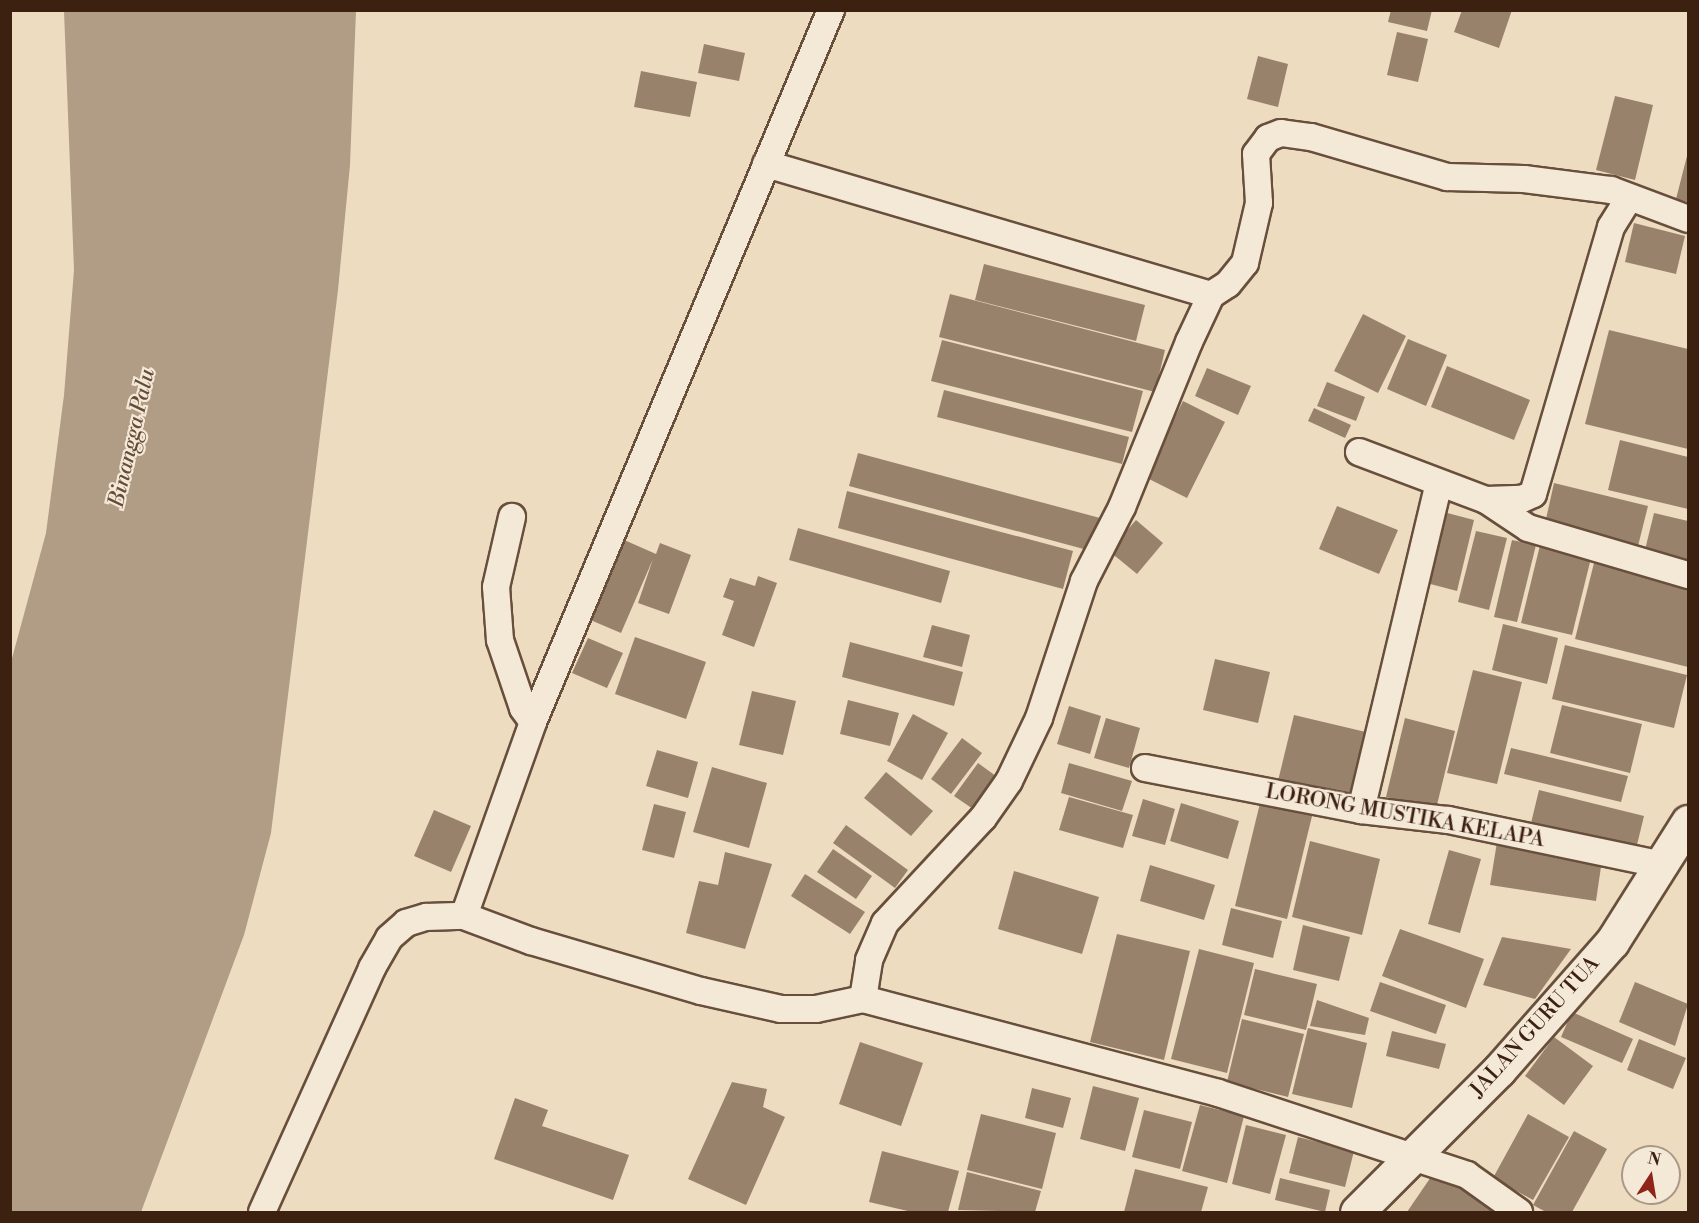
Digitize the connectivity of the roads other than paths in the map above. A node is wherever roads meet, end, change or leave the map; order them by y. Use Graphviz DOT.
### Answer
graph roads {
  1 [pos="831,10"];
  2 [pos="766,164"];
  3 [pos="1629,198"];
  4 [pos="1689,219"];
  5 [pos="1211,295"];
  6 [pos="1359,452"];
  7 [pos="1440,483"];
  8 [pos="1486,500"];
  9 [pos="512,517"];
  10 [pos="1689,575"];
  11 [pos="533,722"];
  12 [pos="1145,768"];
  13 [pos="1361,810"];
  14 [pos="1689,822"];
  15 [pos="1664,865"];
  16 [pos="464,916"];
  17 [pos="863,999"];
  18 [pos="1413,1156"];
  19 [pos="262,1212"];
  20 [pos="1357,1212"];
  21 [pos="1519,1212"];
  1 -- 2 [label="street"];
  2 -- 5 [label="street"];
  2 -- 11 [label="street"];
  3 -- 4 [label="street"];
  3 -- 5 [label="street"];
  3 -- 8 [label="street"];
  5 -- 17 [label="street"];
  6 -- 7 [label="street"];
  7 -- 8 [label="street"];
  7 -- 13 [label="street"];
  8 -- 10 [label="street"];
  9 -- 11 [label="street"];
  11 -- 16 [label="street"];
  12 -- 13 [label="street, LORONG MUSTIKA KELAPA"];
  13 -- 15 [label="street, LORONG MUSTIKA KELAPA"];
  14 -- 15 [label="main road, JALAN GURU TUA"];
  15 -- 18 [label="main road, JALAN GURU TUA"];
  16 -- 17 [label="street"];
  16 -- 19 [label="street"];
  17 -- 18 [label="street"];
  18 -- 20 [label="main road, JALAN GURU TUA"];
  18 -- 21 [label="street"];
}
